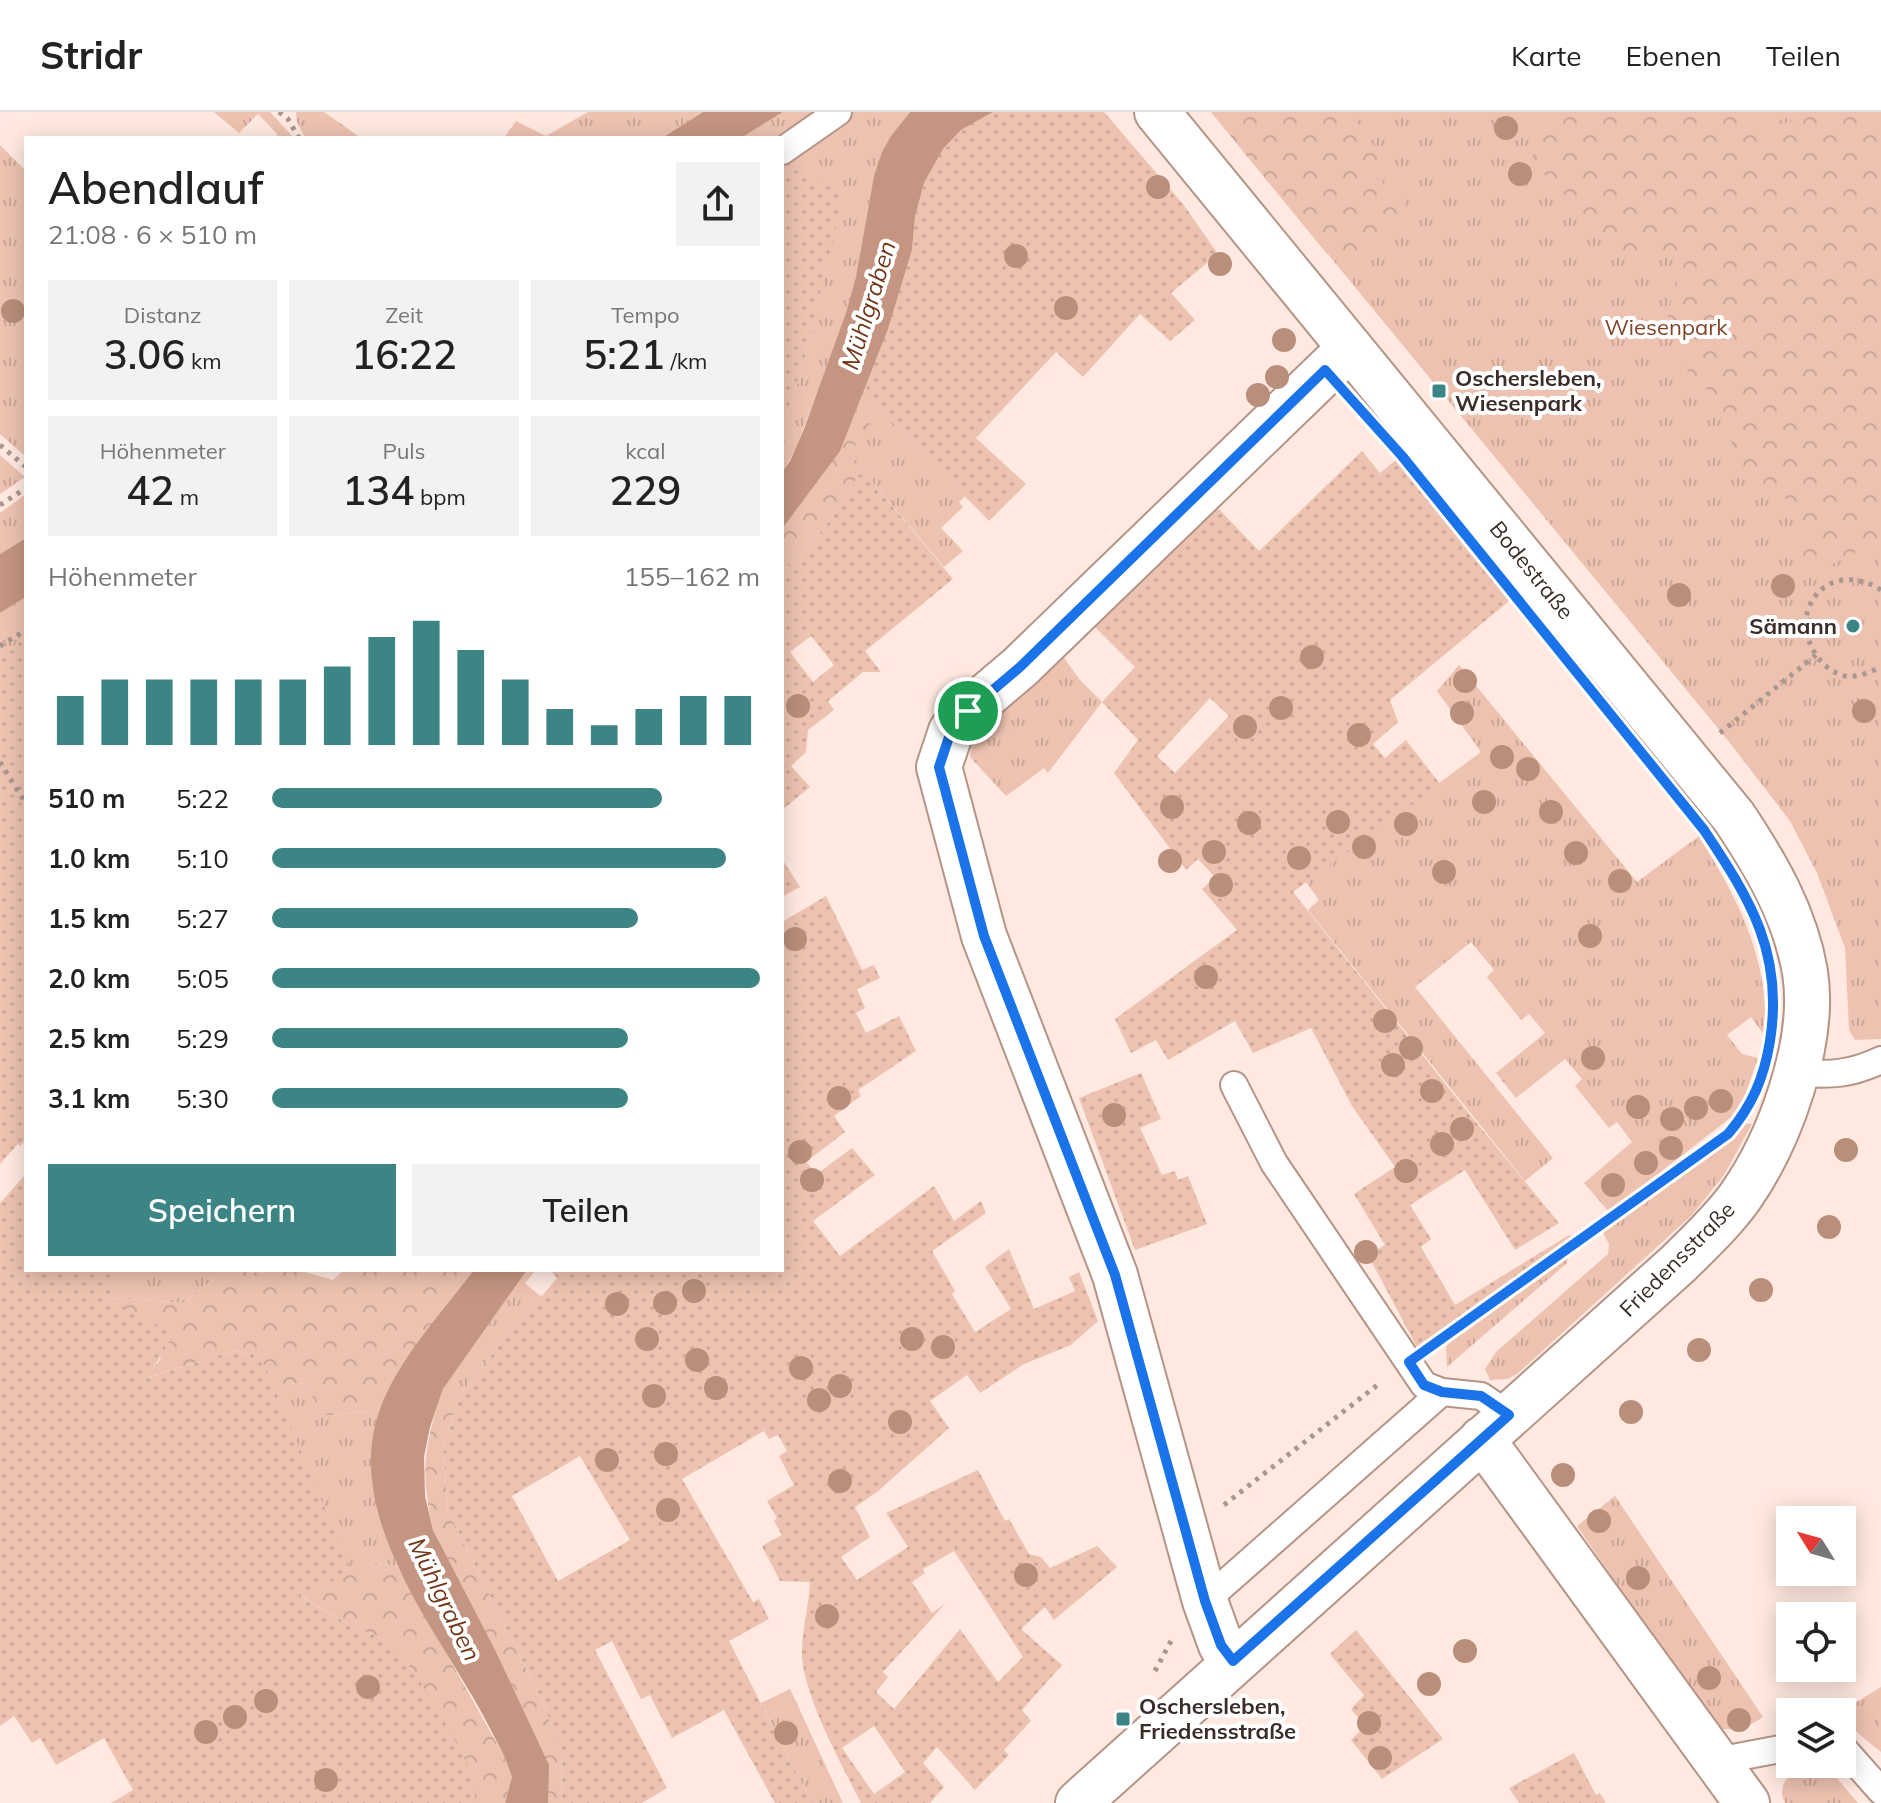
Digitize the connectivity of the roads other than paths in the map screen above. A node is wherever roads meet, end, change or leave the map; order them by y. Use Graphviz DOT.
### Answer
graph roads {
  1 [pos="838,112"];
  2 [pos="1157,112"];
  3 [pos="784,150"];
  4 [pos="1350,348"];
  5 [pos="1881,1060"];
  6 [pos="1797,1072"];
  7 [pos="1234,1085"];
  8 [pos="1442,1392"];
  9 [pos="1496,1427"];
  10 [pos="1205,1601"];
  11 [pos="1233,1661"];
  12 [pos="1776,1750"];
  13 [pos="1717,1761"];
  14 [pos="1856,1763"];
  15 [pos="1881,1791"];
  16 [pos="1078,1803"];
  17 [pos="1747,1803"];
  1 -- 3 [label="lane"];
  2 -- 4 [label="main road, Bodestraße"];
  4 -- 6 [label="main road, Bodestraße"];
  4 -- 10 [label="main road"];
  5 -- 6 [label="lane"];
  6 -- 9 [label="main road, Friedensstraße"];
  7 -- 8 [label="lane"];
  8 -- 9 [label="lane"];
  8 -- 10 [label="lane"];
  9 -- 11 [label="main road, Friedensstraße"];
  9 -- 13 [label="main road"];
  10 -- 11 [label="main road"];
  11 -- 16 [label="main road, Friedensstraße"];
  12 -- 13 [label="lane"];
  13 -- 17 [label="main road"];
  14 -- 15 [label="lane"];
}
